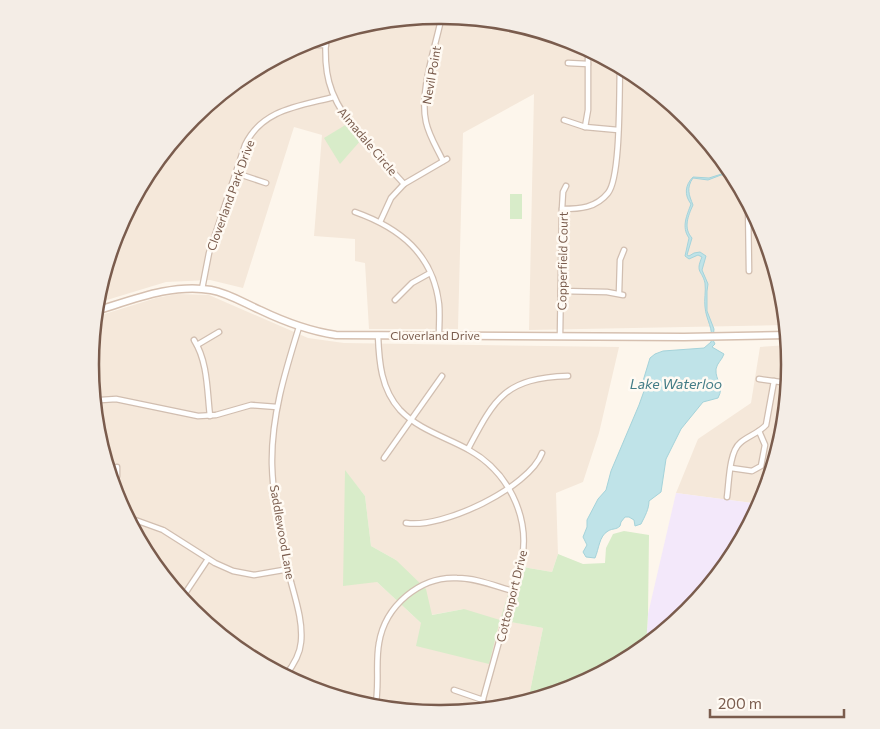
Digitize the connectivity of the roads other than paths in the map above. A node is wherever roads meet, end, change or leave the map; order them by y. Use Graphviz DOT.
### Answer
graph roads {
  1 [pos="440,24"];
  2 [pos="322,45"];
  3 [pos="326,45"];
  4 [pos="588,58"];
  5 [pos="568,63"];
  6 [pos="588,64"];
  7 [pos="620,75"];
  8 [pos="334,97"];
  9 [pos="564,120"];
  10 [pos="585,127"];
  11 [pos="618,130"];
  12 [pos="236,173"];
  13 [pos="266,183"];
  14 [pos="404,184"];
  15 [pos="566,186"];
  16 [pos="562,209"];
  17 [pos="355,212"];
  18 [pos="748,219"];
  19 [pos="380,222"];
  20 [pos="624,250"];
  21 [pos="749,271"];
  22 [pos="430,273"];
  23 [pos="202,289"];
  24 [pos="561,291"];
  25 [pos="396,300"];
  26 [pos="104,309"];
  27 [pos="299,327"];
  28 [pos="219,332"];
  29 [pos="779,334"];
  30 [pos="378,335"];
  31 [pos="439,335"];
  32 [pos="560,336"];
  33 [pos="194,340"];
  34 [pos="197,345"];
  35 [pos="442,376"];
  36 [pos="568,376"];
  37 [pos="759,379"];
  38 [pos="774,381"];
  39 [pos="780,382"];
  40 [pos="101,400"];
  41 [pos="277,407"];
  42 [pos="210,416"];
  43 [pos="412,420"];
  44 [pos="759,431"];
  45 [pos="468,449"];
  46 [pos="542,454"];
  47 [pos="384,458"];
  48 [pos="117,467"];
  49 [pos="731,468"];
  50 [pos="117,474"];
  51 [pos="509,488"];
  52 [pos="727,497"];
  53 [pos="137,521"];
  54 [pos="406,523"];
  55 [pos="208,559"];
  56 [pos="288,569"];
  57 [pos="186,591"];
  58 [pos="513,591"];
  59 [pos="289,670"];
  60 [pos="454,690"];
  61 [pos="377,699"];
  62 [pos="483,700"];
  1 -- 14 [label="street, Nevil Point"];
  2 -- 3 [label="street"];
  3 -- 8 [label="street, Almadale Circle"];
  4 -- 6 [label="street"];
  5 -- 6 [label="street"];
  6 -- 10 [label="street"];
  7 -- 11 [label="street"];
  8 -- 12 [label="street, Cloverland Park Drive"];
  8 -- 14 [label="street, Almadale Circle"];
  9 -- 10 [label="street"];
  10 -- 11 [label="street"];
  11 -- 16 [label="street"];
  12 -- 13 [label="street"];
  12 -- 23 [label="street, Cloverland Park Drive"];
  14 -- 19 [label="street"];
  15 -- 16 [label="street, Copperfield Court"];
  16 -- 24 [label="street, Copperfield Court"];
  17 -- 19 [label="street"];
  18 -- 21 [label="street"];
  19 -- 22 [label="street"];
  20 -- 24 [label="street"];
  22 -- 25 [label="street"];
  22 -- 31 [label="street"];
  23 -- 26 [label="main road, Cloverland Drive"];
  23 -- 27 [label="main road, Cloverland Drive"];
  24 -- 32 [label="street, Copperfield Court"];
  27 -- 30 [label="main road, Cloverland Drive"];
  27 -- 41 [label="street, Saddlewood Lane"];
  28 -- 34 [label="street"];
  29 -- 32 [label="main road, Cloverland Drive"];
  30 -- 31 [label="main road, Cloverland Drive"];
  30 -- 43 [label="street, Cottonport Drive"];
  31 -- 32 [label="main road, Cloverland Drive"];
  33 -- 34 [label="street"];
  34 -- 42 [label="street"];
  35 -- 43 [label="street"];
  36 -- 45 [label="street"];
  37 -- 38 [label="street"];
  38 -- 39 [label="street"];
  38 -- 44 [label="street"];
  40 -- 42 [label="street"];
  41 -- 42 [label="street"];
  41 -- 56 [label="street, Saddlewood Lane"];
  43 -- 45 [label="street, Cottonport Drive"];
  43 -- 47 [label="street"];
  44 -- 49 [label="street"];
  44 -- 49 [label="street"];
  45 -- 51 [label="street, Cottonport Drive"];
  46 -- 51 [label="street"];
  48 -- 50 [label="street"];
  49 -- 52 [label="street"];
  51 -- 54 [label="street"];
  51 -- 58 [label="street, Cottonport Drive"];
  53 -- 55 [label="street"];
  55 -- 56 [label="street"];
  55 -- 57 [label="street"];
  56 -- 59 [label="street, Saddlewood Lane"];
  58 -- 61 [label="street"];
  58 -- 62 [label="street, Cottonport Drive"];
  60 -- 62 [label="street"];
}
